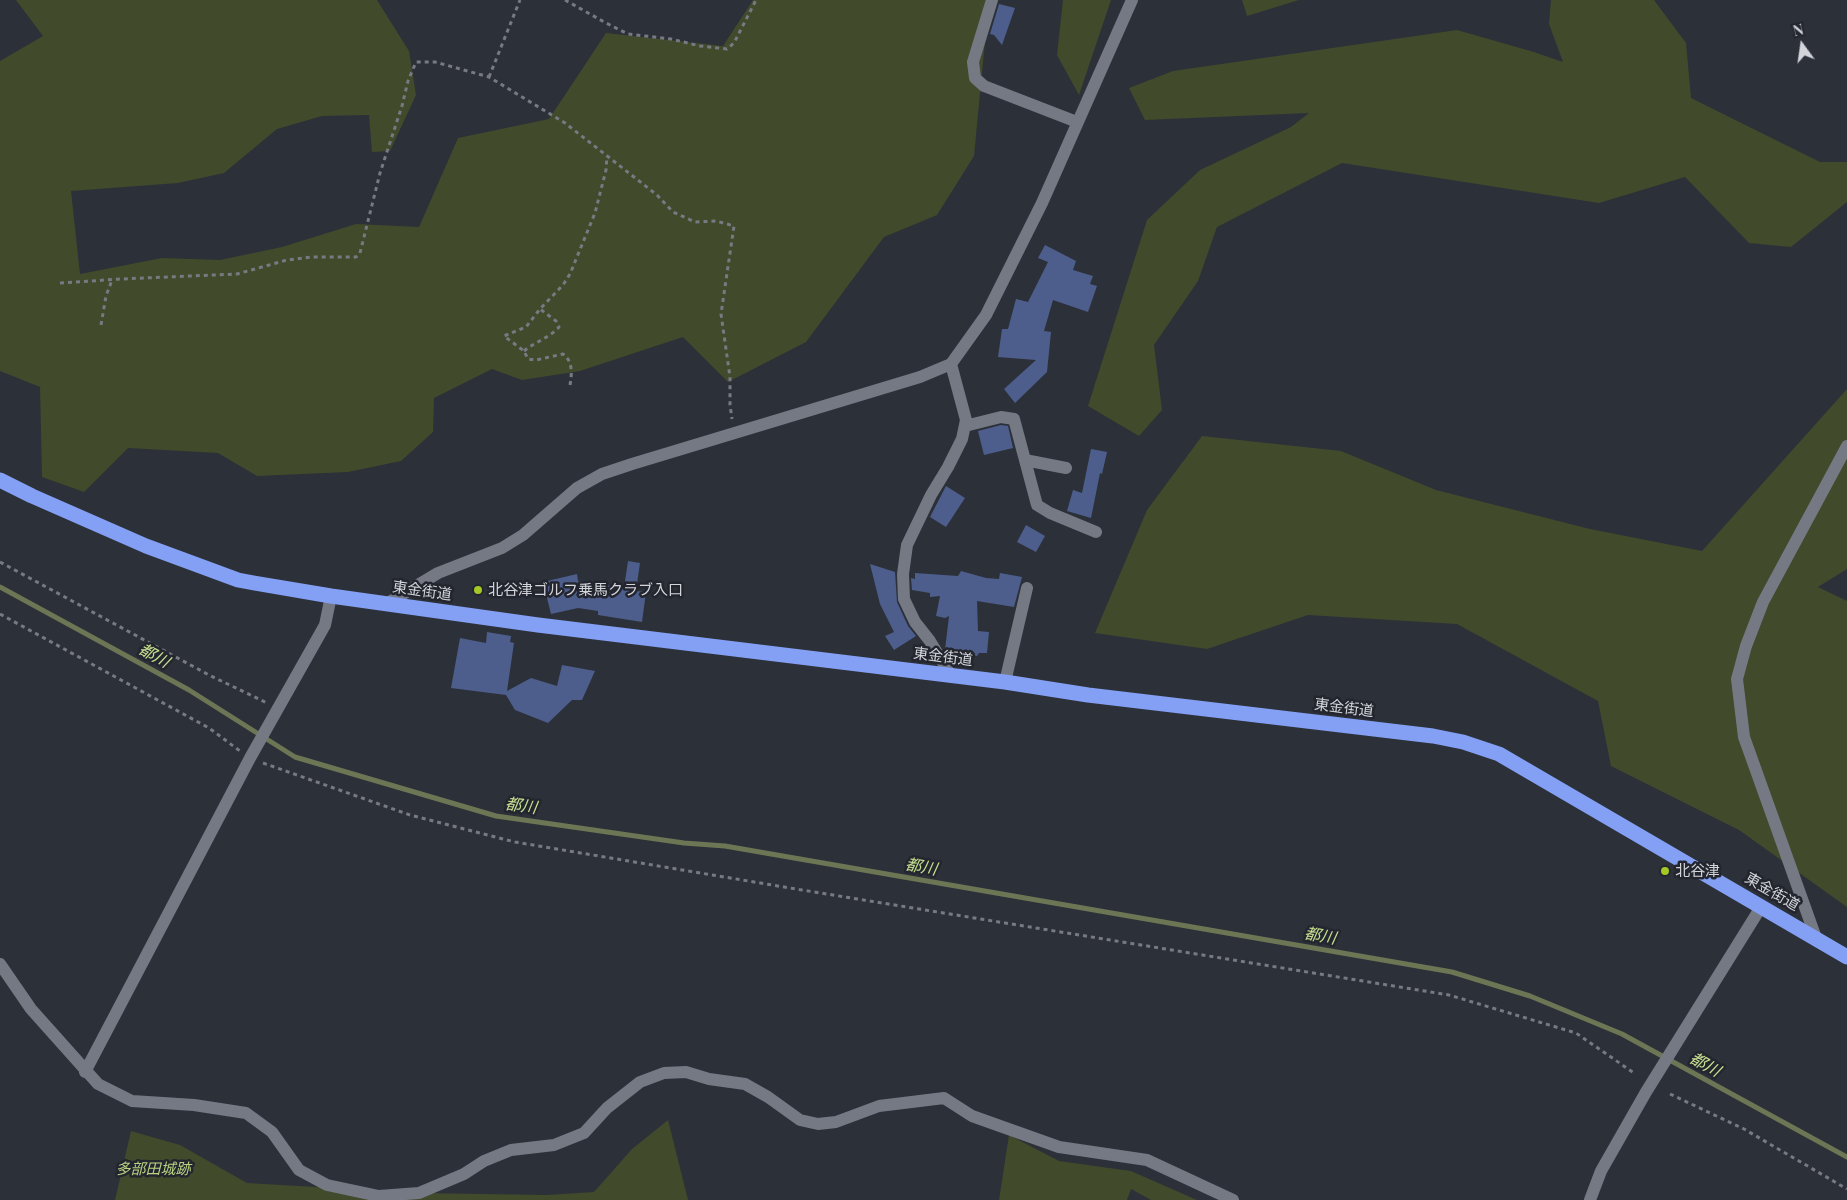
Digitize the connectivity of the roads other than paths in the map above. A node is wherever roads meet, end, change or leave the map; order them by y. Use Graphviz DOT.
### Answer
graph roads {
  1 [pos="992,0"];
  2 [pos="1132,0"];
  3 [pos="1077,122"];
  4 [pos="951,364"];
  5 [pos="965,426"];
  6 [pos="1847,446"];
  7 [pos="1026,460"];
  8 [pos="1066,468"];
  9 [pos="0,480"];
  10 [pos="1096,532"];
  11 [pos="1027,588"];
  12 [pos="331,596"];
  13 [pos="388,603"];
  14 [pos="951,676"];
  15 [pos="1005,682"];
  16 [pos="1761,907"];
  17 [pos="1816,938"];
  18 [pos="1847,957"];
  19 [pos="0,964"];
  20 [pos="85,1072"];
  21 [pos="1233,1200"];
  22 [pos="1590,1200"];
  1 -- 3 [label="street"];
  2 -- 3 [label="street"];
  3 -- 4 [label="street"];
  4 -- 5 [label="street"];
  4 -- 13 [label="street"];
  5 -- 7 [label="street"];
  5 -- 14 [label="street"];
  6 -- 17 [label="street"];
  7 -- 8 [label="street"];
  7 -- 10 [label="street"];
  9 -- 12 [label="highway, 東金街道"];
  11 -- 15 [label="street"];
  12 -- 13 [label="highway, 東金街道"];
  12 -- 20 [label="street"];
  13 -- 14 [label="highway, 東金街道"];
  14 -- 15 [label="highway, 東金街道"];
  15 -- 16 [label="highway, 東金街道"];
  16 -- 17 [label="highway, 東金街道"];
  16 -- 22 [label="street"];
  17 -- 18 [label="highway, 東金街道"];
  19 -- 20 [label="street"];
  20 -- 21 [label="street"];
}
